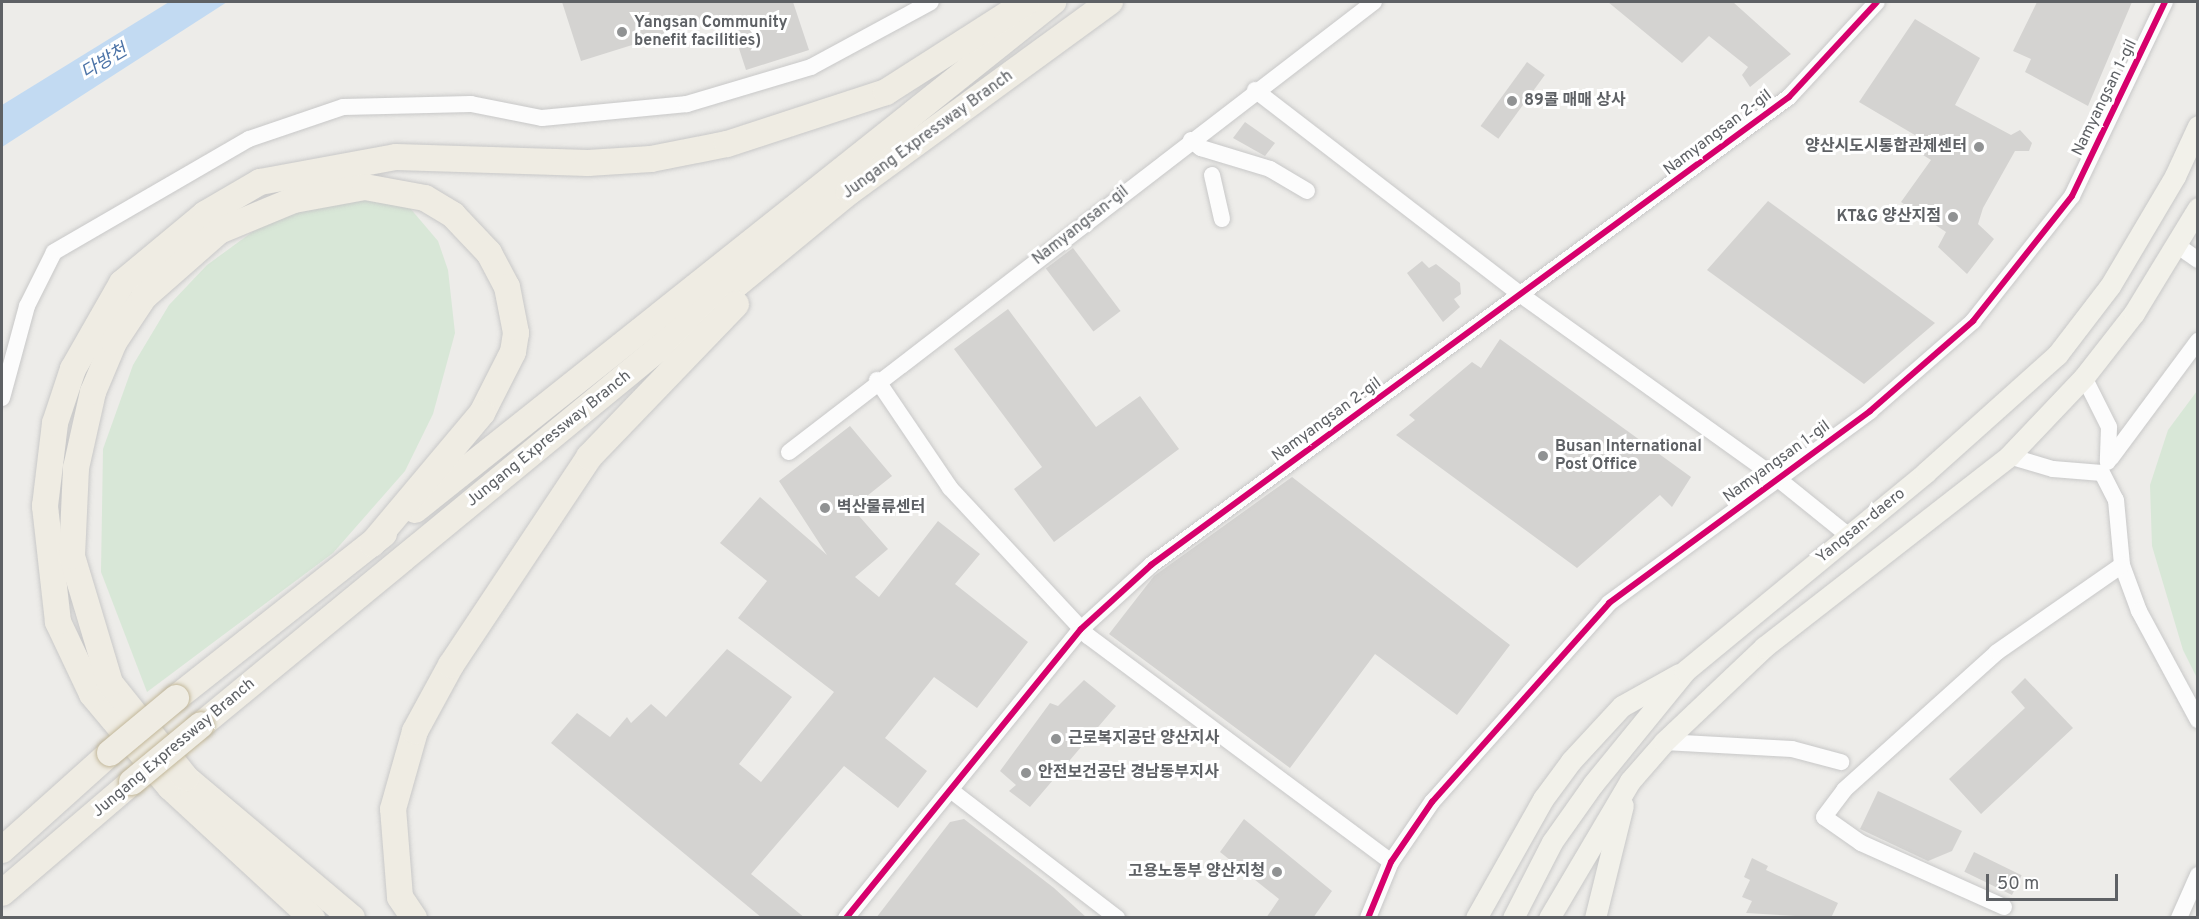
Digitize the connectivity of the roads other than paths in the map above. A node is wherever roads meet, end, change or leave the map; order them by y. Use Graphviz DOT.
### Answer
graph roads {
  1 [pos="931,2"];
  2 [pos="1027,2"];
  3 [pos="1053,2"];
  4 [pos="1110,2"];
  5 [pos="1374,2"];
  6 [pos="1877,2"];
  7 [pos="2165,2"];
  8 [pos="1256,90"];
  9 [pos="2198,126"];
  10 [pos="1191,140"];
  11 [pos="1212,175"];
  12 [pos="1307,191"];
  13 [pos="849,192"];
  14 [pos="2198,208"];
  15 [pos="1222,219"];
  16 [pos="2178,246"];
  17 [pos="2198,260"];
  18 [pos="1521,295"];
  19 [pos="2198,341"];
  20 [pos="2084,377"];
  21 [pos="877,380"];
  22 [pos="2,398"];
  23 [pos="789,452"];
  24 [pos="2009,456"];
  25 [pos="2111,458"];
  26 [pos="2102,473"];
  27 [pos="1777,478"];
  28 [pos="1850,537"];
  29 [pos="372,544"];
  30 [pos="2122,565"];
  31 [pos="1081,629"];
  32 [pos="1685,671"];
  33 [pos="2198,720"];
  34 [pos="1664,742"];
  35 [pos="1841,762"];
  36 [pos="1630,781"];
  37 [pos="953,792"];
  38 [pos="2,850"];
  39 [pos="1391,862"];
  40 [pos="2198,875"];
  41 [pos="2,893"];
  42 [pos="2004,907"];
  43 [pos="312,918"];
  44 [pos="352,918"];
  45 [pos="414,918"];
  46 [pos="846,918"];
  47 [pos="1117,918"];
  48 [pos="1368,918"];
  49 [pos="1476,918"];
  50 [pos="1513,918"];
  51 [pos="1549,918"];
  52 [pos="1594,918"];
  53 [pos="2179,918"];
  1 -- 22 [label="street"];
  2 -- 43 [label="highway"];
  3 -- 29 [label="highway, Jungang Expressway Branch"];
  4 -- 13 [label="highway, Jungang Expressway Branch"];
  5 -- 8 [label="street, Namyangsan-gil"];
  6 -- 18 [label="street, Namyangsan 2-gil"];
  7 -- 27 [label="street, Namyangsan 1-gil"];
  8 -- 10 [label="street, Namyangsan-gil"];
  8 -- 18 [label="street"];
  9 -- 28 [label="main road, Yangsan-daero"];
  10 -- 12 [label="street"];
  10 -- 21 [label="street, Namyangsan-gil"];
  11 -- 15 [label="street"];
  13 -- 41 [label="highway, Jungang Expressway Branch, bridge"];
  13 -- 45 [label="highway"];
  14 -- 16 [label="main road, Yangsan-daero"];
  16 -- 17 [label="street"];
  16 -- 20 [label="main road, Yangsan-daero"];
  18 -- 27 [label="street"];
  18 -- 31 [label="street, Namyangsan 2-gil"];
  19 -- 25 [label="street"];
  20 -- 24 [label="main road, Yangsan-daero"];
  20 -- 25 [label="street"];
  21 -- 23 [label="street, Namyangsan-gil"];
  21 -- 31 [label="street"];
  24 -- 26 [label="street"];
  24 -- 34 [label="main road, Yangsan-daero"];
  25 -- 26 [label="street"];
  26 -- 30 [label="street"];
  27 -- 28 [label="street"];
  27 -- 39 [label="street, Namyangsan 1-gil"];
  28 -- 32 [label="main road, Yangsan-daero"];
  29 -- 38 [label="highway, Jungang Expressway Branch, bridge"];
  29 -- 44 [label="highway"];
  30 -- 33 [label="street"];
  30 -- 42 [label="street"];
  31 -- 37 [label="street, Namyangsan 2-gil"];
  31 -- 39 [label="street"];
  32 -- 49 [label="main road"];
  32 -- 50 [label="main road, Yangsan-daero"];
  34 -- 35 [label="street"];
  34 -- 36 [label="main road, Yangsan-daero"];
  36 -- 51 [label="main road, Yangsan-daero"];
  36 -- 52 [label="main road"];
  37 -- 46 [label="street, Namyangsan 2-gil"];
  37 -- 47 [label="street"];
  39 -- 48 [label="street, Namyangsan 1-gil"];
  40 -- 53 [label="street"];
}
